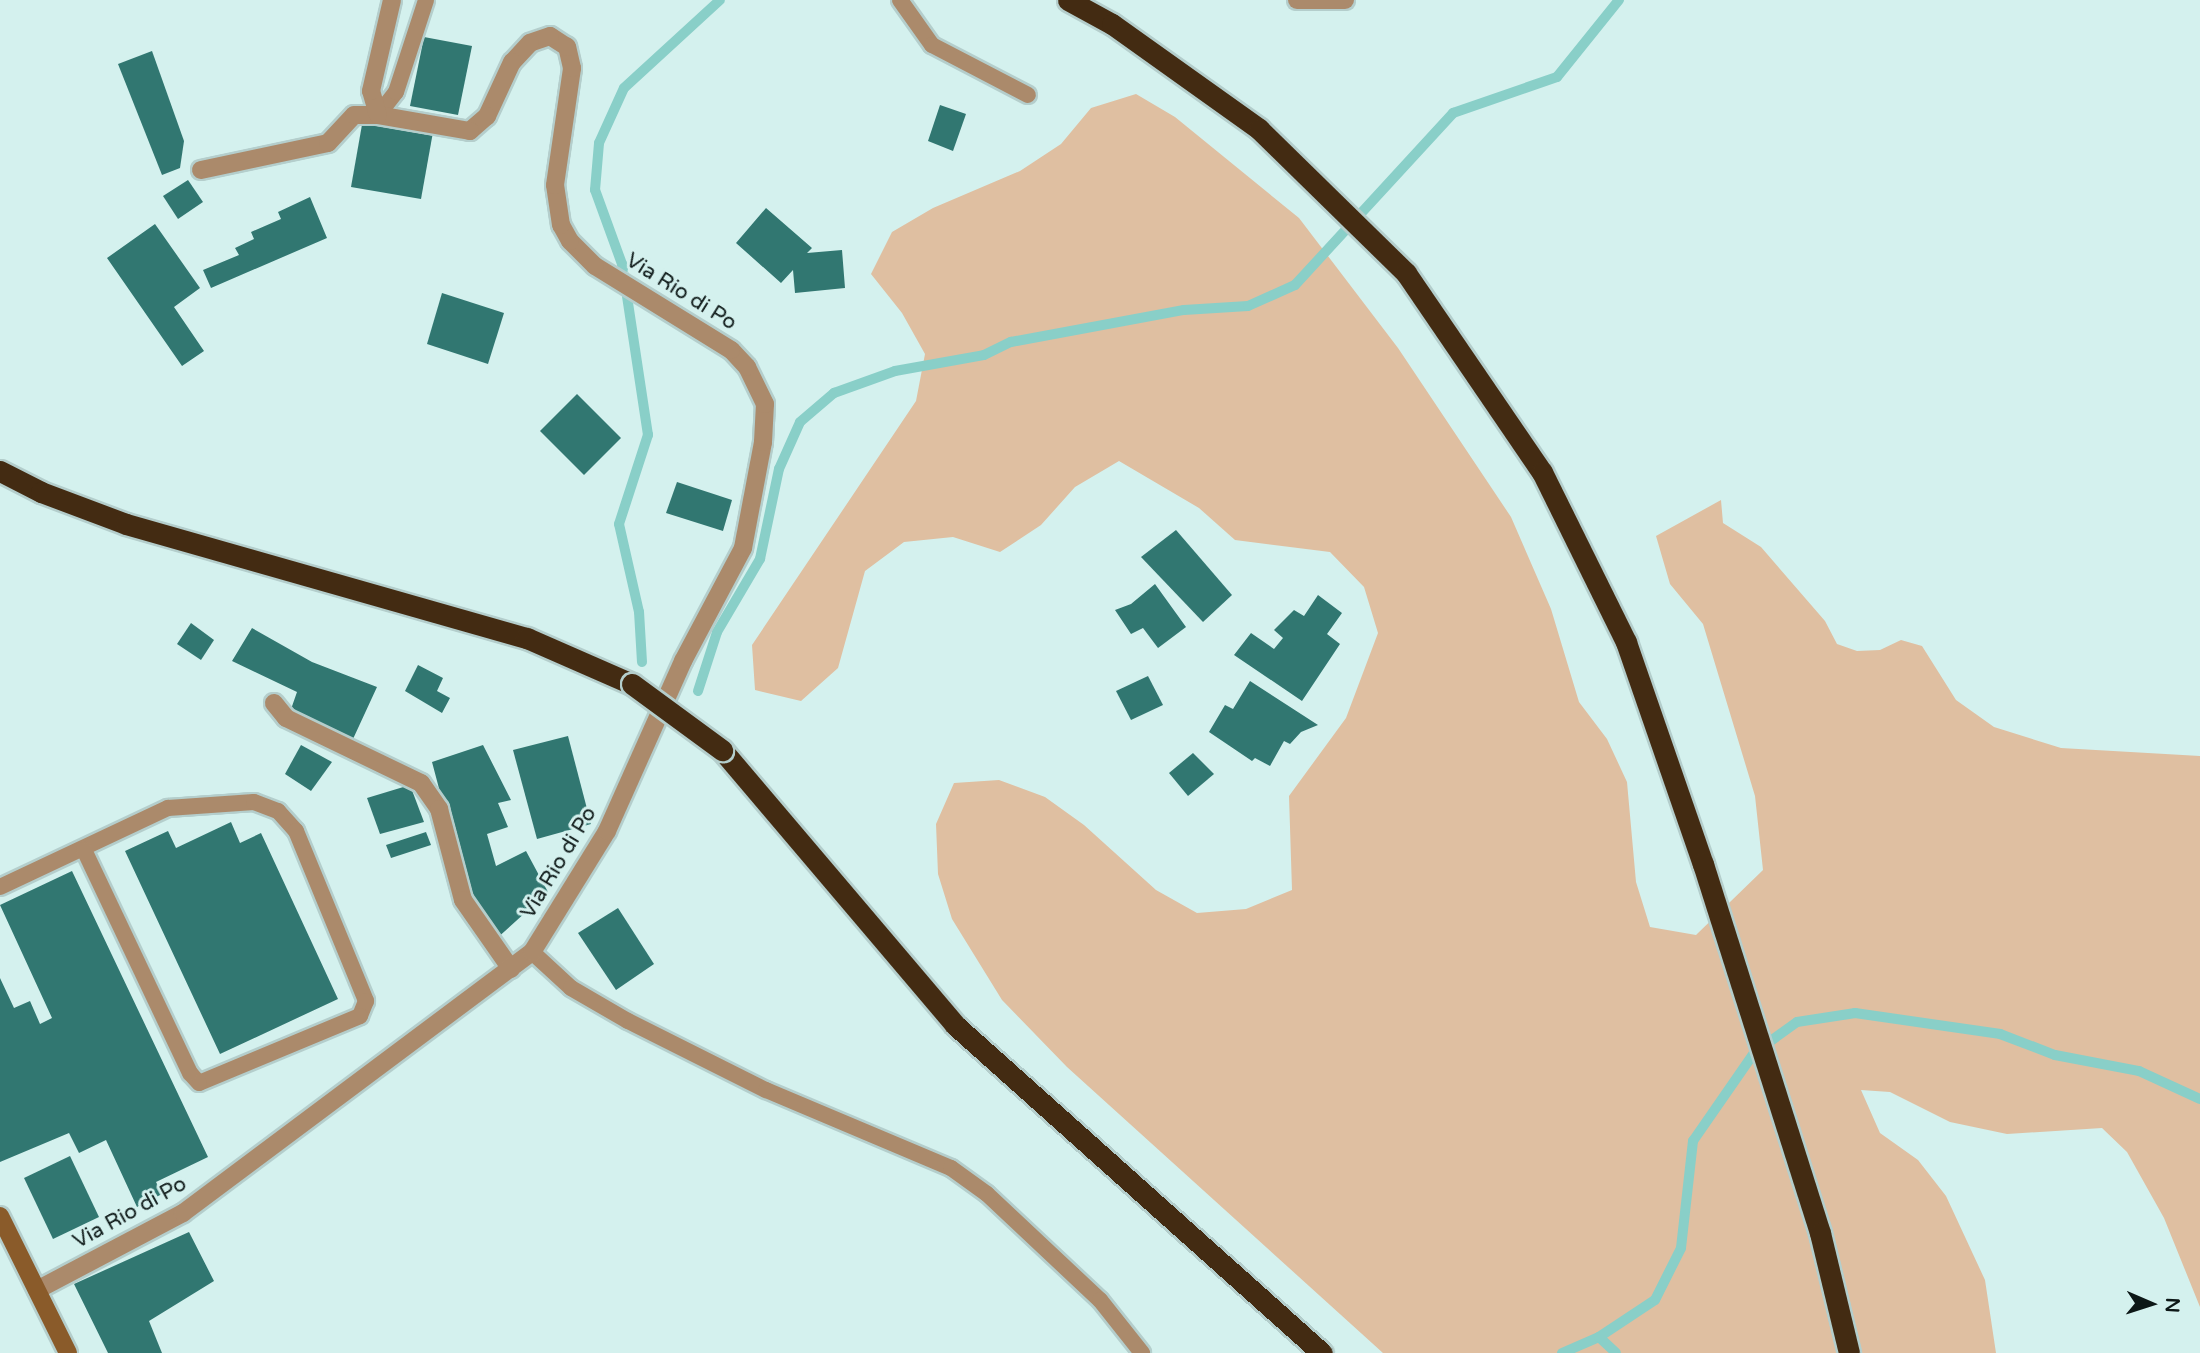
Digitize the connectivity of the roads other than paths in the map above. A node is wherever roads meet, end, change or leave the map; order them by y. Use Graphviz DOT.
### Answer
graph roads {
  1 [pos="392,0"];
  2 [pos="426,0"];
  3 [pos="900,0"];
  4 [pos="1068,0"];
  5 [pos="1297,0"];
  6 [pos="1345,0"];
  7 [pos="1028,95"];
  8 [pos="379,115"];
  9 [pos="201,170"];
  10 [pos="0,471"];
  11 [pos="274,703"];
  12 [pos="84,850"];
  13 [pos="0,887"];
  14 [pos="532,952"];
  15 [pos="510,969"];
  16 [pos="0,1216"];
  17 [pos="37,1290"];
  18 [pos="68,1353"];
  19 [pos="1142,1353"];
  20 [pos="1322,1353"];
  21 [pos="1849,1353"];
  1 -- 8 [label="street"];
  2 -- 8 [label="lane"];
  3 -- 7 [label="lane"];
  4 -- 21 [label="highway"];
  5 -- 6 [label="street"];
  8 -- 9 [label="street"];
  8 -- 14 [label="street, Via Rio di Po"];
  10 -- 20 [label="highway, bridge"];
  11 -- 15 [label="street"];
  12 -- 12 [label="lane"];
  12 -- 13 [label="lane"];
  14 -- 15 [label="street, Via Rio di Po"];
  14 -- 19 [label="lane"];
  15 -- 17 [label="street, Via Rio di Po"];
  16 -- 17 [label="main road"];
  17 -- 18 [label="main road"];
}
